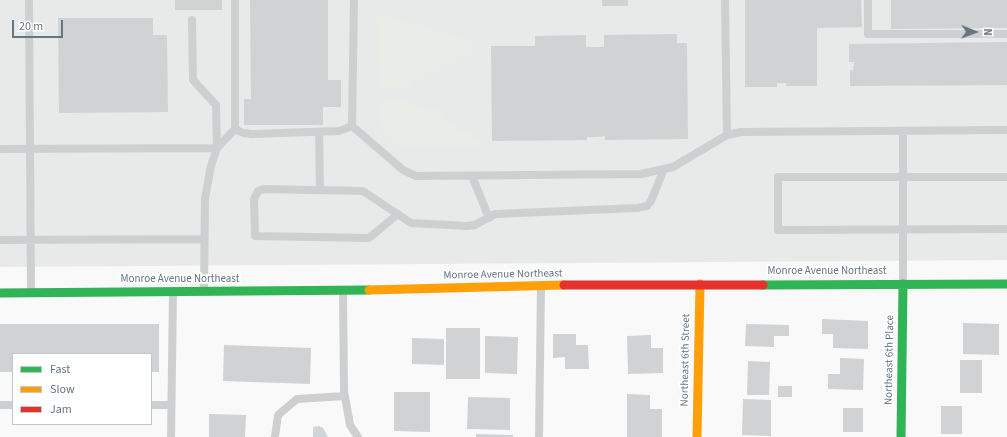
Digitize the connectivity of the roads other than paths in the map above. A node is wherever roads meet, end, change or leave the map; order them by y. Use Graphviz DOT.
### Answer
graph roads {
  1 [pos="28,0"];
  2 [pos="235,0"];
  3 [pos="354,0"];
  4 [pos="725,0"];
  5 [pos="868,0"];
  6 [pos="192,20"];
  7 [pos="1007,34"];
  8 [pos="352,126"];
  9 [pos="235,130"];
  10 [pos="1007,130"];
  11 [pos="903,131"];
  12 [pos="319,132"];
  13 [pos="727,135"];
  14 [pos="217,148"];
  15 [pos="0,149"];
  16 [pos="30,149"];
  17 [pos="664,169"];
  18 [pos="472,176"];
  19 [pos="903,177"];
  20 [pos="1007,178"];
  21 [pos="320,190"];
  22 [pos="398,214"];
  23 [pos="489,218"];
  24 [pos="1007,229"];
  25 [pos="903,230"];
  26 [pos="204,239"];
  27 [pos="0,240"];
  28 [pos="31,240"];
  29 [pos="700,284"];
  30 [pos="903,284"];
  31 [pos="1007,284"];
  32 [pos="542,285"];
  33 [pos="342,291"];
  34 [pos="173,292"];
  35 [pos="204,292"];
  36 [pos="0,293"];
  37 [pos="31,293"];
  38 [pos="345,396"];
  39 [pos="0,405"];
  40 [pos="12,405"];
  41 [pos="152,405"];
  42 [pos="171,405"];
  43 [pos="171,437"];
  44 [pos="275,437"];
  45 [pos="358,437"];
  46 [pos="539,437"];
  47 [pos="697,437"];
  48 [pos="901,437"];
  1 -- 16 [label="lane"];
  2 -- 9 [label="lane"];
  3 -- 8 [label="lane"];
  4 -- 13 [label="lane"];
  5 -- 7 [label="lane"];
  6 -- 14 [label="lane"];
  8 -- 12 [label="lane"];
  8 -- 18 [label="lane"];
  9 -- 12 [label="lane"];
  9 -- 14 [label="lane"];
  10 -- 11 [label="lane"];
  11 -- 13 [label="lane"];
  11 -- 19 [label="lane"];
  12 -- 21 [label="lane"];
  13 -- 17 [label="lane"];
  14 -- 16 [label="lane"];
  14 -- 26 [label="lane"];
  15 -- 16 [label="lane"];
  16 -- 28 [label="lane"];
  17 -- 18 [label="lane"];
  17 -- 23 [label="lane"];
  18 -- 23 [label="lane"];
  19 -- 20 [label="lane"];
  19 -- 25 [label="lane"];
  19 -- 25 [label="lane"];
  21 -- 22 [label="lane"];
  21 -- 22 [label="lane"];
  22 -- 23 [label="lane"];
  24 -- 25 [label="lane"];
  25 -- 30 [label="lane"];
  26 -- 28 [label="lane"];
  26 -- 35 [label="lane"];
  27 -- 28 [label="lane"];
  28 -- 37 [label="lane"];
  29 -- 30 [label="street, Monroe Avenue Northeast"];
  29 -- 32 [label="street, Monroe Avenue Northeast"];
  29 -- 47 [label="street, Northeast 6th Street"];
  30 -- 31 [label="street, Monroe Avenue Northeast"];
  30 -- 48 [label="street, Northeast 6th Place"];
  32 -- 33 [label="street, Monroe Avenue Northeast"];
  32 -- 46 [label="lane"];
  33 -- 35 [label="street, Monroe Avenue Northeast"];
  33 -- 38 [label="lane"];
  34 -- 35 [label="street, Monroe Avenue Northeast"];
  34 -- 37 [label="street, Monroe Avenue Northeast"];
  34 -- 42 [label="lane"];
  36 -- 37 [label="street, Monroe Avenue Northeast"];
  38 -- 44 [label="lane"];
  38 -- 45 [label="lane"];
  39 -- 40 [label="lane"];
  41 -- 42 [label="lane"];
  42 -- 43 [label="lane"];
}
